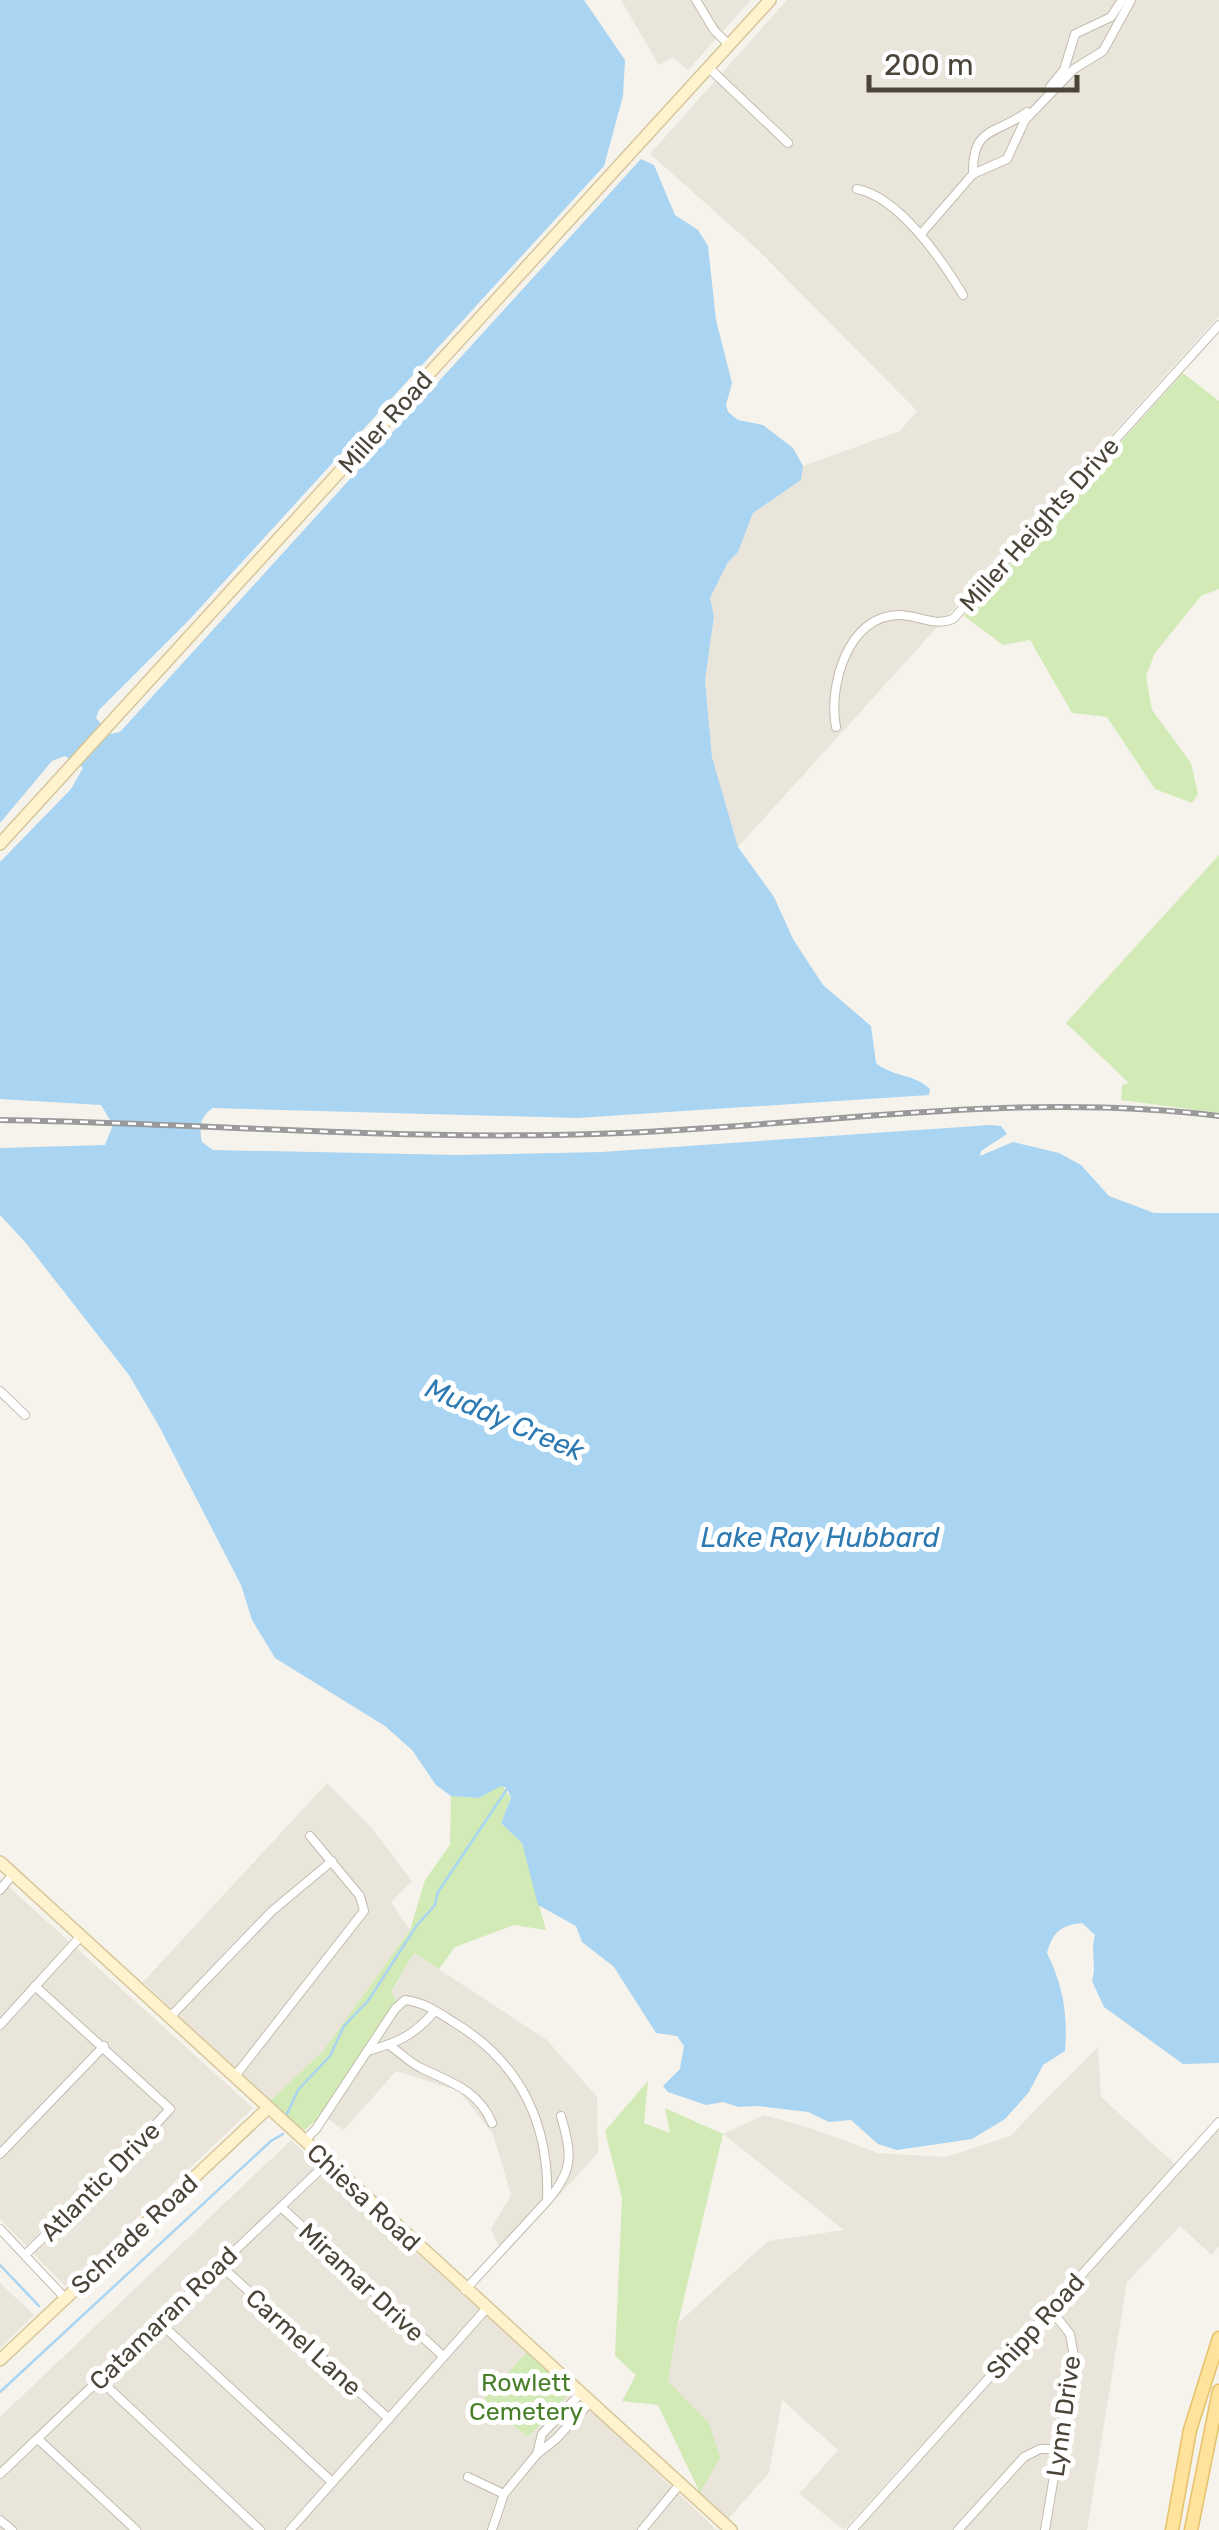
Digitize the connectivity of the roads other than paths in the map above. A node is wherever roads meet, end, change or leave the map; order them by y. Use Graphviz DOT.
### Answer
graph roads {
  1 [pos="696,0"];
  2 [pos="770,0"];
  3 [pos="1122,0"];
  4 [pos="1131,0"];
  5 [pos="728,45"];
  6 [pos="708,68"];
  7 [pos="1049,92"];
  8 [pos="788,143"];
  9 [pos="973,174"];
  10 [pos="857,189"];
  11 [pos="921,234"];
  12 [pos="963,295"];
  13 [pos="1219,325"];
  14 [pos="836,726"];
  15 [pos="0,844"];
  16 [pos="0,1391"];
  17 [pos="26,1415"];
  18 [pos="310,1836"];
  19 [pos="0,1862"];
  20 [pos="332,1862"];
  21 [pos="13,1874"];
  22 [pos="0,1890"];
  23 [pos="81,1936"];
  24 [pos="35,1986"];
  25 [pos="435,2011"];
  26 [pos="170,2016"];
  27 [pos="0,2025"];
  28 [pos="390,2044"];
  29 [pos="104,2046"];
  30 [pos="368,2051"];
  31 [pos="234,2076"];
  32 [pos="268,2108"];
  33 [pos="561,2116"];
  34 [pos="1219,2122"];
  35 [pos="492,2123"];
  36 [pos="304,2141"];
  37 [pos="0,2154"];
  38 [pos="327,2163"];
  39 [pos="547,2201"];
  40 [pos="281,2207"];
  41 [pos="0,2229"];
  42 [pos="25,2256"];
  43 [pos="220,2264"];
  44 [pos="464,2290"];
  45 [pos="65,2298"];
  46 [pos="486,2308"];
  47 [pos="1050,2309"];
  48 [pos="159,2322"];
  49 [pos="1217,2343"];
  50 [pos="443,2356"];
  51 [pos="0,2360"];
  52 [pos="98,2380"];
  53 [pos="1218,2395"];
  54 [pos="585,2397"];
  55 [pos="389,2418"];
  56 [pos="38,2438"];
  57 [pos="1059,2448"];
  58 [pos="0,2474"];
  59 [pos="468,2477"];
  60 [pos="332,2482"];
  61 [pos="680,2484"];
  62 [pos="504,2494"];
  63 [pos="0,2520"];
  64 [pos="12,2530"];
  65 [pos="136,2530"];
  66 [pos="260,2530"];
  67 [pos="290,2530"];
  68 [pos="492,2530"];
  69 [pos="642,2530"];
  70 [pos="730,2530"];
  71 [pos="852,2530"];
  72 [pos="958,2530"];
  73 [pos="1046,2530"];
  74 [pos="1172,2530"];
  75 [pos="1191,2530"];
  1 -- 5 [label="street"];
  2 -- 5 [label="main road, Miller Road"];
  3 -- 7 [label="street"];
  4 -- 7 [label="street"];
  5 -- 6 [label="main road, Miller Road"];
  6 -- 8 [label="street"];
  6 -- 15 [label="main road, Miller Road"];
  7 -- 9 [label="street"];
  7 -- 9 [label="street"];
  9 -- 11 [label="street"];
  10 -- 11 [label="street"];
  11 -- 12 [label="street"];
  13 -- 14 [label="street, Miller Heights Drive"];
  16 -- 17 [label="street"];
  18 -- 20 [label="street"];
  19 -- 21 [label="main road, Chiesa Road"];
  20 -- 26 [label="street"];
  20 -- 31 [label="street"];
  21 -- 22 [label="street"];
  21 -- 23 [label="main road, Chiesa Road"];
  23 -- 24 [label="street"];
  23 -- 26 [label="main road, Chiesa Road"];
  24 -- 27 [label="street"];
  24 -- 29 [label="street"];
  25 -- 28 [label="street"];
  25 -- 30 [label="street"];
  25 -- 39 [label="street"];
  26 -- 31 [label="main road, Chiesa Road"];
  28 -- 30 [label="street"];
  28 -- 35 [label="street"];
  29 -- 37 [label="street"];
  29 -- 42 [label="street, Atlantic Drive"];
  30 -- 36 [label="street"];
  31 -- 32 [label="main road, Chiesa Road"];
  32 -- 36 [label="main road, Chiesa Road"];
  32 -- 45 [label="main road, Schrade Road"];
  33 -- 39 [label="street"];
  34 -- 47 [label="street, Shipp Road"];
  36 -- 38 [label="main road, Chiesa Road"];
  38 -- 40 [label="street, Catamaran Road"];
  38 -- 44 [label="main road, Chiesa Road"];
  39 -- 44 [label="street"];
  40 -- 43 [label="street, Catamaran Road"];
  40 -- 50 [label="street, Miramar Drive"];
  41 -- 42 [label="street"];
  42 -- 45 [label="street"];
  43 -- 48 [label="street, Catamaran Road"];
  43 -- 55 [label="street, Carmel Lane"];
  44 -- 46 [label="main road, Chiesa Road"];
  45 -- 51 [label="main road, Schrade Road"];
  46 -- 50 [label="street"];
  46 -- 54 [label="main road, Chiesa Road"];
  47 -- 57 [label="street, Lynn Drive"];
  47 -- 71 [label="street, Shipp Road"];
  48 -- 52 [label="street, Catamaran Road"];
  48 -- 60 [label="street"];
  49 -- 53 [label="main road"];
  49 -- 74 [label="main road"];
  50 -- 55 [label="street"];
  52 -- 56 [label="street, Catamaran Road"];
  52 -- 66 [label="street"];
  53 -- 75 [label="main road"];
  54 -- 61 [label="main road, Chiesa Road"];
  54 -- 62 [label="street"];
  55 -- 60 [label="street"];
  56 -- 58 [label="street, Catamaran Road"];
  56 -- 65 [label="street"];
  57 -- 72 [label="street"];
  57 -- 73 [label="street, Lynn Drive"];
  59 -- 62 [label="street"];
  60 -- 67 [label="street"];
  61 -- 69 [label="street"];
  61 -- 70 [label="main road, Chiesa Road"];
  62 -- 68 [label="street"];
  63 -- 64 [label="street"];
}
